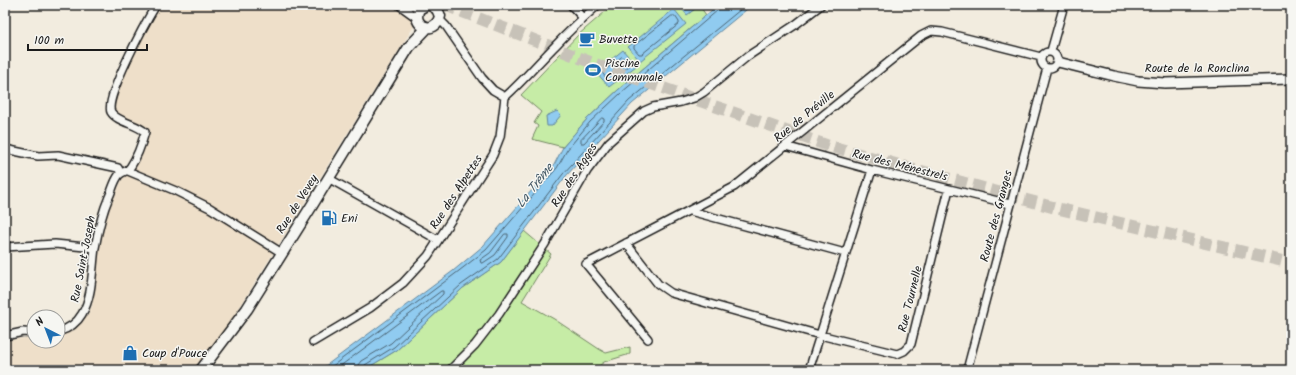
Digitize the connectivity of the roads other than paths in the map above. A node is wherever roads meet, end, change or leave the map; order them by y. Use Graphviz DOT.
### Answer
graph roads {
  1 [pos="156,5"];
  2 [pos="398,5"];
  3 [pos="408,5"];
  4 [pos="571,5"];
  5 [pos="598,5"];
  6 [pos="822,5"];
  7 [pos="1064,5"];
  8 [pos="432,9"];
  9 [pos="583,18"];
  10 [pos="417,19"];
  11 [pos="427,28"];
  12 [pos="409,47"];
  13 [pos="1051,51"];
  14 [pos="1041,57"];
  15 [pos="1058,62"];
  16 [pos="1047,68"];
  17 [pos="1291,79"];
  18 [pos="505,97"];
  19 [pos="785,146"];
  20 [pos="5,150"];
  21 [pos="872,170"];
  22 [pos="124,172"];
  23 [pos="328,178"];
  24 [pos="949,189"];
  25 [pos="1010,204"];
  26 [pos="690,211"];
  27 [pos="438,240"];
  28 [pos="626,243"];
  29 [pos="5,247"];
  30 [pos="95,248"];
  31 [pos="282,253"];
  32 [pos="845,253"];
  33 [pos="66,329"];
  34 [pos="26,332"];
  35 [pos="820,334"];
  36 [pos="5,336"];
  37 [pos="648,339"];
  38 [pos="313,342"];
  39 [pos="201,370"];
  40 [pos="450,370"];
  41 [pos="809,370"];
  42 [pos="967,370"];
  1 -- 22 [label="street, Rue Saint-Joseph"];
  2 -- 10 [label="street"];
  3 -- 8 [label="street"];
  4 -- 9 [label="street"];
  5 -- 9 [label="street"];
  6 -- 40 [label="street, Rue des Agges"];
  7 -- 13 [label="street"];
  8 -- 10 [label="main road, Rue de Vevey"];
  8 -- 11 [label="main road, Rue de Vevey"];
  8 -- 18 [label="street"];
  9 -- 18 [label="street"];
  10 -- 11 [label="main road"];
  10 -- 12 [label="main road, Rue de Vevey"];
  11 -- 12 [label="main road, Rue de Vevey"];
  12 -- 23 [label="main road, Rue de Vevey"];
  13 -- 14 [label="street"];
  13 -- 15 [label="street"];
  14 -- 16 [label="street"];
  14 -- 19 [label="street, Rue de Préville"];
  15 -- 16 [label="street"];
  15 -- 17 [label="street, Route de la Ronclina"];
  16 -- 25 [label="street, Route des Granges"];
  18 -- 27 [label="street, Rue des Alpettes"];
  19 -- 21 [label="street, Rue des Ménestrels"];
  19 -- 26 [label="street, Rue de Préville"];
  20 -- 22 [label="street"];
  21 -- 24 [label="street, Rue des Ménestrels"];
  21 -- 32 [label="street"];
  22 -- 30 [label="street, Rue Saint-Joseph"];
  22 -- 31 [label="street"];
  23 -- 27 [label="street"];
  23 -- 31 [label="main road, Rue de Vevey"];
  24 -- 25 [label="street, Rue des Ménestrels"];
  24 -- 35 [label="street, Rue Tournelle"];
  25 -- 42 [label="street, Route des Granges"];
  26 -- 28 [label="street, Rue de Préville"];
  26 -- 32 [label="street"];
  27 -- 38 [label="street, Rue des Alpettes"];
  28 -- 35 [label="street"];
  28 -- 37 [label="street, Rue de Préville"];
  29 -- 30 [label="street"];
  30 -- 33 [label="street, Rue Saint-Joseph"];
  31 -- 39 [label="main road, Rue de Vevey"];
  32 -- 35 [label="street"];
  34 -- 36 [label="street"];
  35 -- 41 [label="street"];
}
